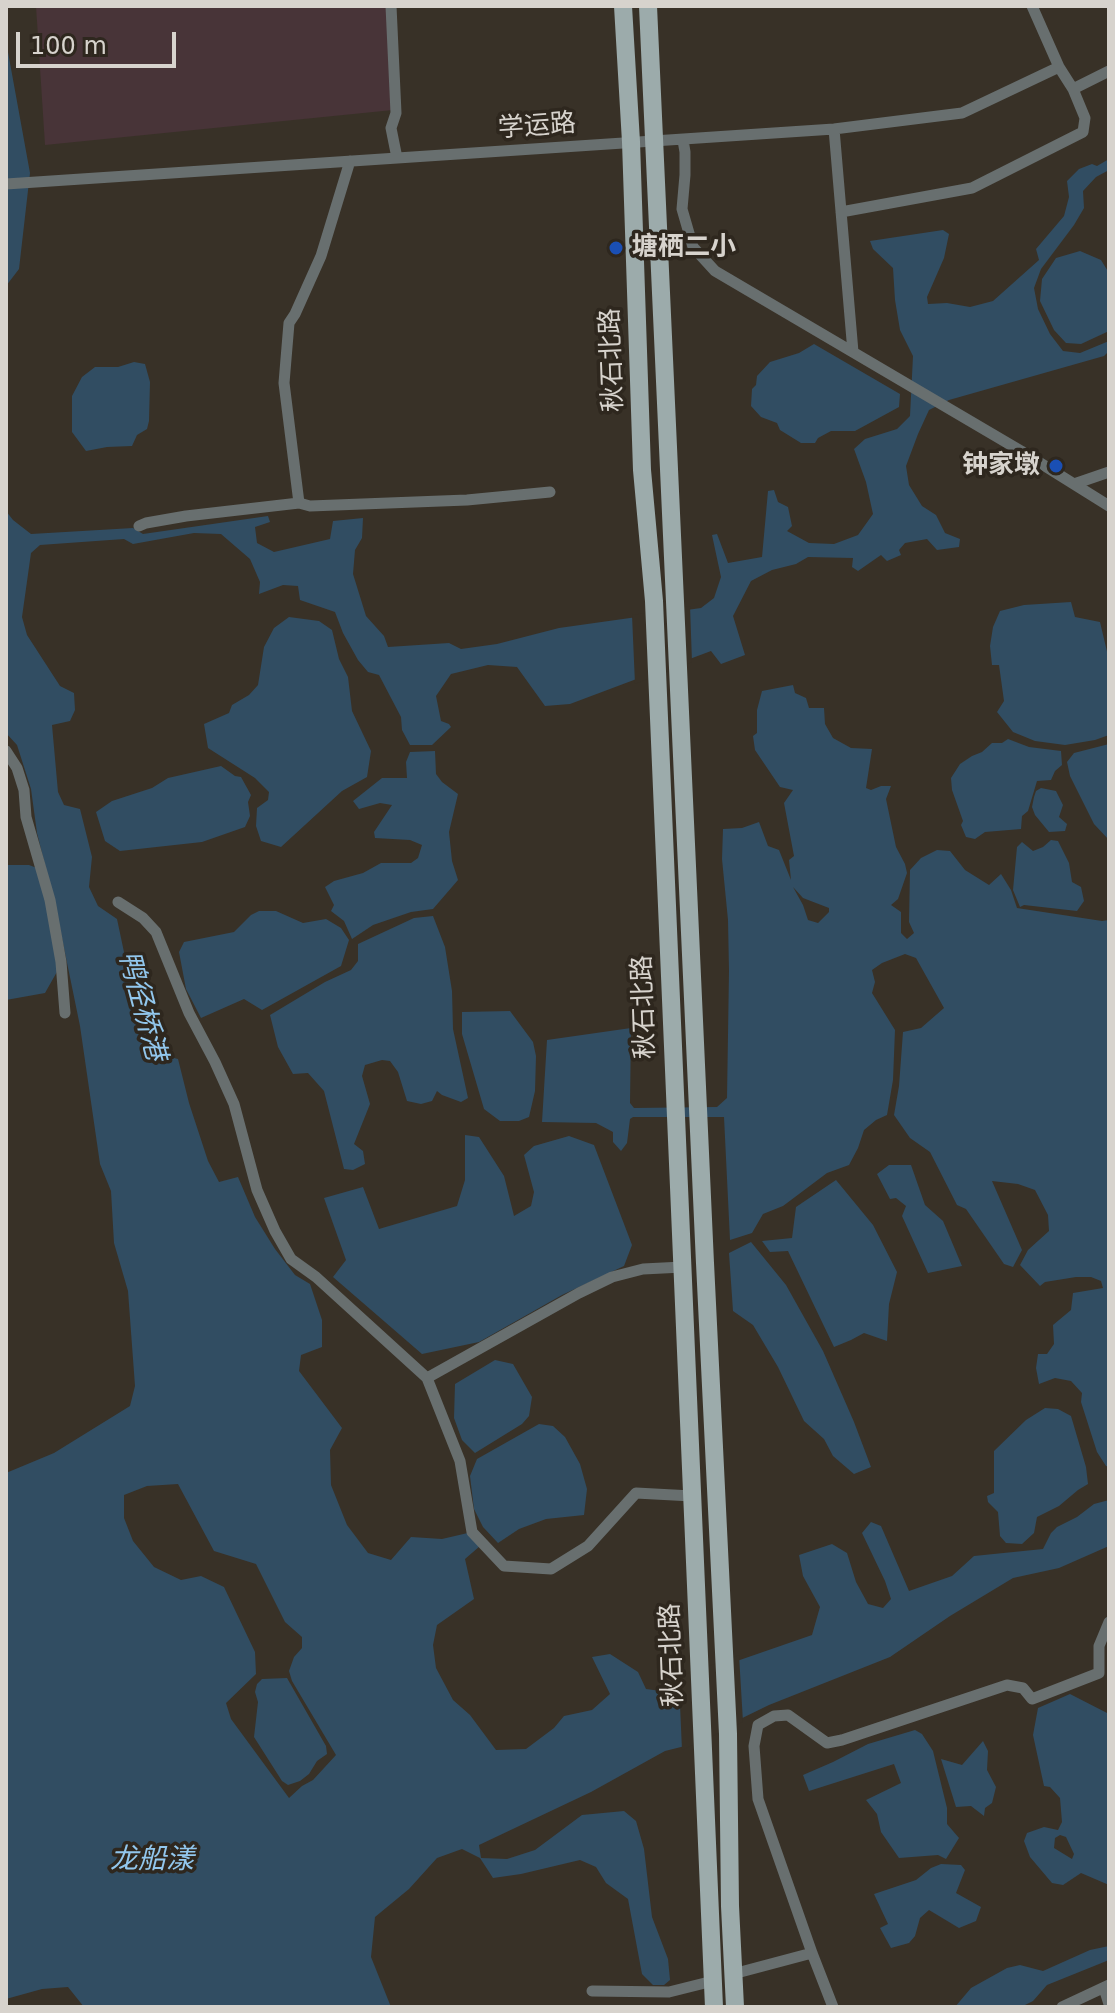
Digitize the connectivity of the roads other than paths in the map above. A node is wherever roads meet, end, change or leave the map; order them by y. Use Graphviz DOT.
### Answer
graph roads {
  1 [pos="391,6"];
  2 [pos="623,6"];
  3 [pos="648,6"];
  4 [pos="1032,6"];
  5 [pos="1059,67"];
  6 [pos="1109,71"];
  7 [pos="1073,89"];
  8 [pos="834,129"];
  9 [pos="683,140"];
  10 [pos="631,142"];
  11 [pos="653,142"];
  12 [pos="397,158"];
  13 [pos="350,161"];
  14 [pos="6,184"];
  15 [pos="841,212"];
  16 [pos="853,352"];
  17 [pos="1109,472"];
  18 [pos="1074,484"];
  19 [pos="550,492"];
  20 [pos="299,503"];
  21 [pos="1109,506"];
  22 [pos="139,526"];
  23 [pos="6,751"];
  24 [pos="118,902"];
  25 [pos="65,1013"];
  26 [pos="683,1267"];
  27 [pos="427,1378"];
  28 [pos="692,1496"];
  29 [pos="1109,1622"];
  30 [pos="812,1953"];
  31 [pos="733,1974"];
  32 [pos="713,1981"];
  33 [pos="1106,1986"];
  34 [pos="592,1991"];
  35 [pos="1109,2004"];
  36 [pos="714,2007"];
  37 [pos="735,2007"];
  38 [pos="833,2007"];
  39 [pos="1062,2007"];
  1 -- 12 [label="street"];
  2 -- 10 [label="main road, 秋石北路"];
  3 -- 11 [label="main road, 秋石北路"];
  4 -- 5 [label="street"];
  5 -- 7 [label="street"];
  5 -- 8 [label="street, 学运路"];
  6 -- 7 [label="street"];
  7 -- 15 [label="street"];
  8 -- 9 [label="street, 学运路"];
  8 -- 15 [label="street"];
  9 -- 11 [label="street, 学运路"];
  9 -- 16 [label="street"];
  10 -- 11 [label="street, 学运路"];
  10 -- 12 [label="street, 学运路"];
  10 -- 26 [label="main road, 秋石北路"];
  11 -- 31 [label="main road, 秋石北路"];
  12 -- 13 [label="street, 学运路"];
  13 -- 14 [label="street, 学运路"];
  13 -- 20 [label="street"];
  15 -- 16 [label="street"];
  16 -- 18 [label="street"];
  17 -- 18 [label="street"];
  18 -- 21 [label="street"];
  19 -- 20 [label="street"];
  20 -- 22 [label="street"];
  23 -- 25 [label="street"];
  24 -- 27 [label="street"];
  26 -- 27 [label="street"];
  26 -- 28 [label="main road, 秋石北路"];
  27 -- 28 [label="street"];
  28 -- 32 [label="main road, 秋石北路"];
  29 -- 30 [label="street"];
  30 -- 31 [label="street"];
  30 -- 38 [label="street"];
  31 -- 37 [label="main road, 秋石北路"];
  32 -- 34 [label="street"];
  32 -- 36 [label="main road, 秋石北路"];
  33 -- 35 [label="street"];
  33 -- 39 [label="street"];
}
